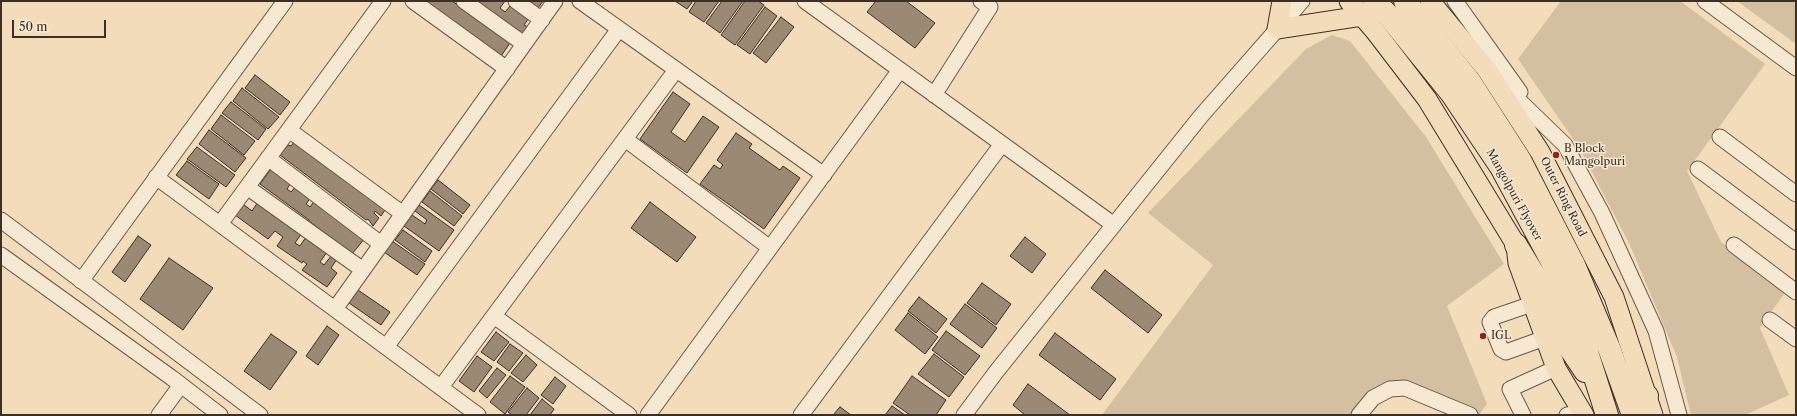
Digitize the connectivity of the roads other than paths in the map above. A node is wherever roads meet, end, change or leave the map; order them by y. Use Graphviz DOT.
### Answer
graph roads {
  1 [pos="285,1"];
  2 [pos="384,1"];
  3 [pos="413,1"];
  4 [pos="464,1"];
  5 [pos="516,1"];
  6 [pos="555,1"];
  7 [pos="580,1"];
  8 [pos="805,1"];
  9 [pos="1282,1"];
  10 [pos="1302,1"];
  11 [pos="1349,1"];
  12 [pos="1405,1"];
  13 [pos="1430,1"];
  14 [pos="1455,1"];
  15 [pos="1705,1"];
  16 [pos="988,3"];
  17 [pos="1368,8"];
  18 [pos="542,20"];
  19 [pos="619,29"];
  20 [pos="1277,29"];
  21 [pos="524,44"];
  22 [pos="1796,68"];
  23 [pos="507,69"];
  24 [pos="676,70"];
  25 [pos="900,70"];
  26 [pos="1487,70"];
  27 [pos="934,95"];
  28 [pos="1540,121"];
  29 [pos="289,130"];
  30 [pos="1720,137"];
  31 [pos="625,139"];
  32 [pos="1002,144"];
  33 [pos="268,158"];
  34 [pos="1698,169"];
  35 [pos="824,175"];
  36 [pos="156,177"];
  37 [pos="247,187"];
  38 [pos="1796,194"];
  39 [pos="403,214"];
  40 [pos="1,220"];
  41 [pos="220,224"];
  42 [pos="1114,225"];
  43 [pos="1796,242"];
  44 [pos="381,244"];
  45 [pos="1516,245"];
  46 [pos="1734,245"];
  47 [pos="770,248"];
  48 [pos="1,255"];
  49 [pos="363,270"];
  50 [pos="81,281"];
  51 [pos="1796,292"];
  52 [pos="1532,304"];
  53 [pos="335,309"];
  54 [pos="494,316"];
  55 [pos="1770,320"];
  56 [pos="1545,338"];
  57 [pos="1796,339"];
  58 [pos="386,347"];
  59 [pos="1614,361"];
  60 [pos="1556,368"];
  61 [pos="181,385"];
  62 [pos="441,387"];
  63 [pos="1604,405"];
  64 [pos="1650,405"];
  65 [pos="1578,414"];
  66 [pos="159,415"];
  67 [pos="220,415"];
  68 [pos="260,415"];
  69 [pos="478,415"];
  70 [pos="629,415"];
  71 [pos="648,415"];
  72 [pos="801,415"];
  73 [pos="964,415"];
  74 [pos="1359,415"];
  75 [pos="1470,415"];
  76 [pos="1523,415"];
  77 [pos="1633,415"];
  78 [pos="1679,415"];
  1 -- 36 [label="street"];
  2 -- 29 [label="street"];
  3 -- 23 [label="street"];
  4 -- 21 [label="street"];
  5 -- 18 [label="street"];
  6 -- 18 [label="street"];
  7 -- 19 [label="street"];
  8 -- 25 [label="street"];
  9 -- 20 [label="main road"];
  10 -- 20 [label="street"];
  11 -- 17 [label="main road"];
  12 -- 59 [label="highway, Mangolpuri Flyover"];
  13 -- 26 [label="main road, Outer Ring Road"];
  14 -- 28 [label="street"];
  15 -- 22 [label="street"];
  16 -- 27 [label="street"];
  17 -- 20 [label="main road"];
  17 -- 45 [label="main road"];
  17 -- 63 [label="highway, Mangolpuri Flyover"];
  18 -- 21 [label="street"];
  19 -- 24 [label="street"];
  19 -- 58 [label="street"];
  20 -- 42 [label="street"];
  21 -- 23 [label="street"];
  23 -- 39 [label="street"];
  24 -- 31 [label="street"];
  24 -- 35 [label="street"];
  25 -- 27 [label="street"];
  25 -- 35 [label="street"];
  26 -- 28 [label="street"];
  26 -- 64 [label="main road, Outer Ring Road"];
  27 -- 32 [label="street"];
  28 -- 78 [label="street"];
  29 -- 33 [label="street"];
  29 -- 39 [label="street"];
  30 -- 38 [label="street"];
  31 -- 47 [label="street"];
  31 -- 54 [label="street"];
  32 -- 42 [label="street"];
  32 -- 72 [label="street"];
  33 -- 37 [label="street"];
  33 -- 44 [label="street"];
  34 -- 43 [label="street"];
  35 -- 47 [label="street"];
  36 -- 41 [label="street"];
  36 -- 50 [label="street"];
  37 -- 41 [label="street"];
  37 -- 49 [label="street"];
  39 -- 44 [label="street"];
  40 -- 50 [label="street"];
  41 -- 53 [label="street"];
  42 -- 73 [label="street"];
  44 -- 49 [label="street"];
  45 -- 52 [label="main road"];
  45 -- 63 [label="highway"];
  46 -- 51 [label="street"];
  47 -- 71 [label="street"];
  48 -- 61 [label="street"];
  49 -- 53 [label="street"];
  50 -- 68 [label="street"];
  52 -- 56 [label="main road"];
  52 -- 56 [label="street"];
  53 -- 58 [label="street"];
  54 -- 62 [label="street"];
  54 -- 70 [label="street"];
  55 -- 57 [label="street"];
  56 -- 60 [label="main road"];
  58 -- 62 [label="street"];
  59 -- 64 [label="highway"];
  59 -- 77 [label="highway, Mangolpuri Flyover"];
  60 -- 65 [label="main road"];
  60 -- 76 [label="street"];
  61 -- 66 [label="street"];
  61 -- 67 [label="street"];
  62 -- 69 [label="street"];
  74 -- 75 [label="street"];
}
